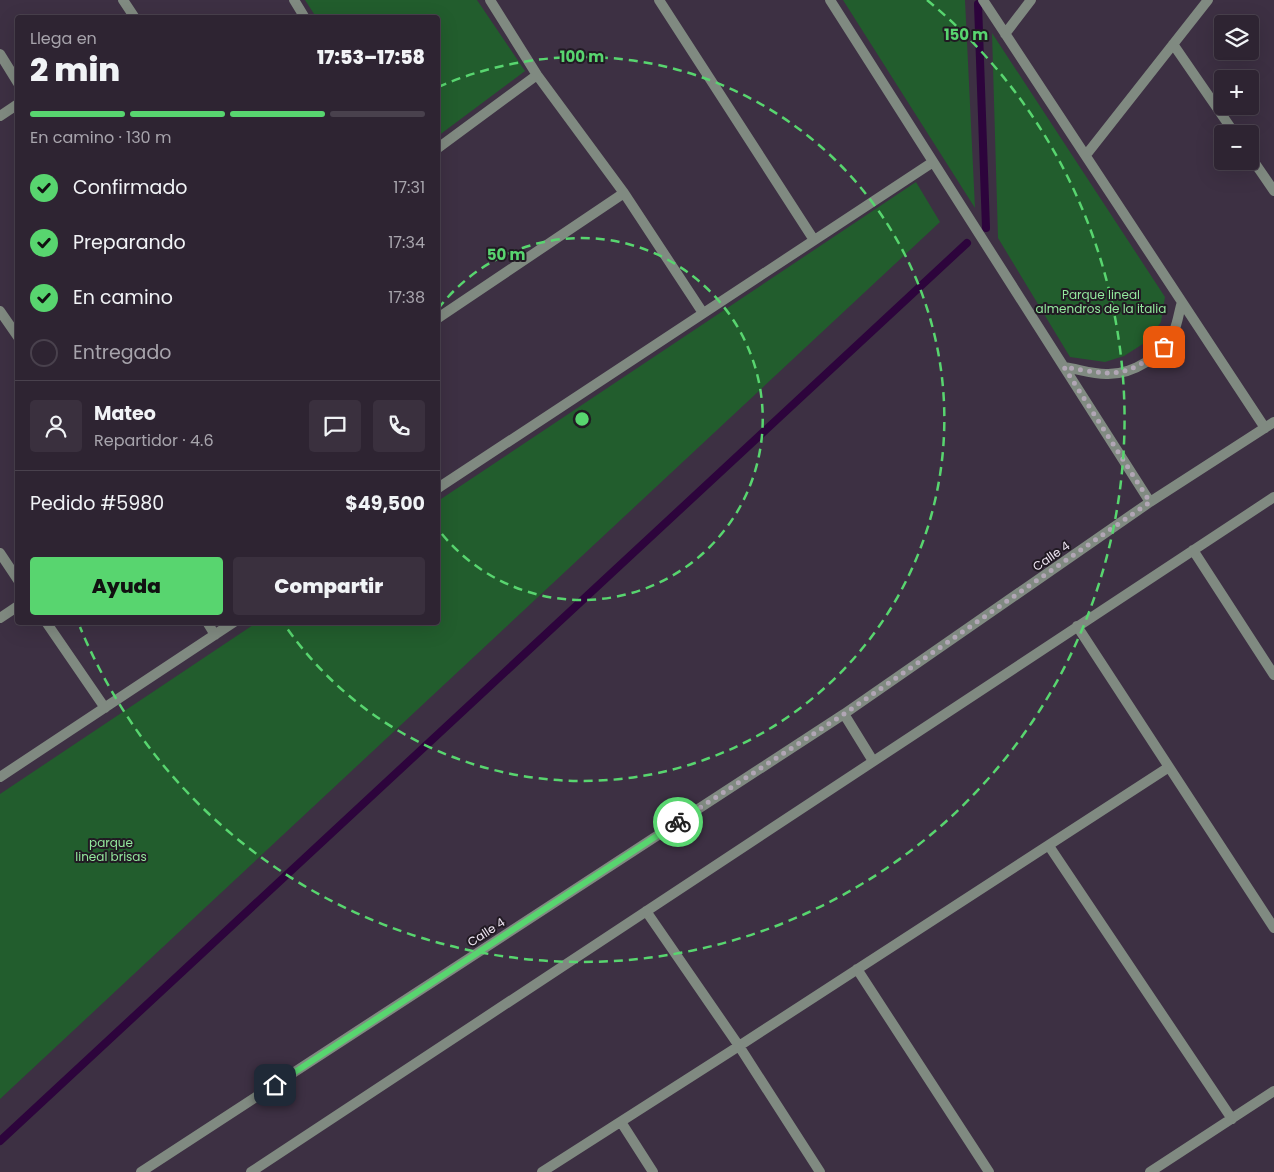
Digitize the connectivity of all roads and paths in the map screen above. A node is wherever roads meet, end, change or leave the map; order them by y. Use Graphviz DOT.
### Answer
graph roads {
  1 [pos="123,0"];
  2 [pos="294,0"];
  3 [pos="490,0"];
  4 [pos="659,0"];
  5 [pos="830,0"];
  6 [pos="983,0"];
  7 [pos="1031,0"];
  8 [pos="1208,0"];
  9 [pos="133,15"];
  10 [pos="303,15"];
  11 [pos="1005,34"];
  12 [pos="1173,44"];
  13 [pos="0,54"];
  14 [pos="537,75"];
  15 [pos="15,79"];
  16 [pos="15,106"];
  17 [pos="0,116"];
  18 [pos="1229,125"];
  19 [pos="440,147"];
  20 [pos="1086,155"];
  21 [pos="933,162"];
  22 [pos="1259,169"];
  23 [pos="1274,191"];
  24 [pos="624,193"];
  25 [pos="814,240"];
  26 [pos="1182,302"];
  27 [pos="0,311"];
  28 [pos="703,313"];
  29 [pos="440,317"];
  30 [pos="15,333"];
  31 [pos="1064,367"];
  32 [pos="1274,422"];
  33 [pos="1265,428"];
  34 [pos="440,487"];
  35 [pos="1274,496"];
  36 [pos="1150,502"];
  37 [pos="1193,550"];
  38 [pos="0,553"];
  39 [pos="15,576"];
  40 [pos="15,608"];
  41 [pos="0,618"];
  42 [pos="48,625"];
  43 [pos="209,625"];
  44 [pos="230,625"];
  45 [pos="1077,626"];
  46 [pos="215,635"];
  47 [pos="1274,675"];
  48 [pos="105,708"];
  49 [pos="844,714"];
  50 [pos="873,761"];
  51 [pos="1169,767"];
  52 [pos="0,777"];
  53 [pos="1049,846"];
  54 [pos="646,911"];
  55 [pos="1274,928"];
  56 [pos="857,970"];
  57 [pos="739,1046"];
  58 [pos="1274,1091"];
  59 [pos="1232,1119"];
  60 [pos="621,1122"];
  61 [pos="141,1172"];
  62 [pos="251,1172"];
  63 [pos="542,1172"];
  64 [pos="653,1172"];
  65 [pos="820,1172"];
  66 [pos="989,1172"];
  67 [pos="1150,1172"];
  1 -- 9 [label="street"];
  2 -- 10 [label="street"];
  3 -- 14 [label="street"];
  4 -- 25 [label="street"];
  5 -- 21 [label="street"];
  6 -- 11 [label="street"];
  7 -- 11 [label="street"];
  8 -- 12 [label="street"];
  11 -- 20 [label="street"];
  12 -- 18 [label="street"];
  12 -- 20 [label="street"];
  13 -- 15 [label="street"];
  14 -- 19 [label="street"];
  14 -- 24 [label="street"];
  16 -- 17 [label="street"];
  20 -- 26 [label="street"];
  21 -- 25 [label="street"];
  21 -- 31 [label="street"];
  22 -- 23 [label="street"];
  24 -- 28 [label="street"];
  24 -- 29 [label="street"];
  25 -- 28 [label="street"];
  26 -- 31 [label="street"];
  26 -- 33 [label="street"];
  27 -- 30 [label="street"];
  28 -- 34 [label="street"];
  31 -- 36 [label="street"];
  32 -- 33 [label="street, Calle 4"];
  33 -- 36 [label="street, Calle 4"];
  35 -- 37 [label="street"];
  36 -- 49 [label="street, Calle 4"];
  37 -- 45 [label="street"];
  37 -- 47 [label="street"];
  38 -- 39 [label="street"];
  40 -- 41 [label="street"];
  42 -- 48 [label="street"];
  43 -- 46 [label="street"];
  44 -- 46 [label="street"];
  45 -- 50 [label="street"];
  45 -- 51 [label="street"];
  46 -- 48 [label="street"];
  48 -- 52 [label="street"];
  49 -- 50 [label="street"];
  49 -- 61 [label="street, Calle 4"];
  50 -- 54 [label="street"];
  51 -- 53 [label="street"];
  51 -- 55 [label="street"];
  53 -- 56 [label="street"];
  53 -- 59 [label="street"];
  54 -- 57 [label="street"];
  54 -- 62 [label="street"];
  56 -- 57 [label="street"];
  56 -- 66 [label="street"];
  57 -- 60 [label="street"];
  57 -- 65 [label="street"];
  58 -- 59 [label="street"];
  59 -- 67 [label="street"];
  60 -- 63 [label="street"];
  60 -- 64 [label="street"];
}
